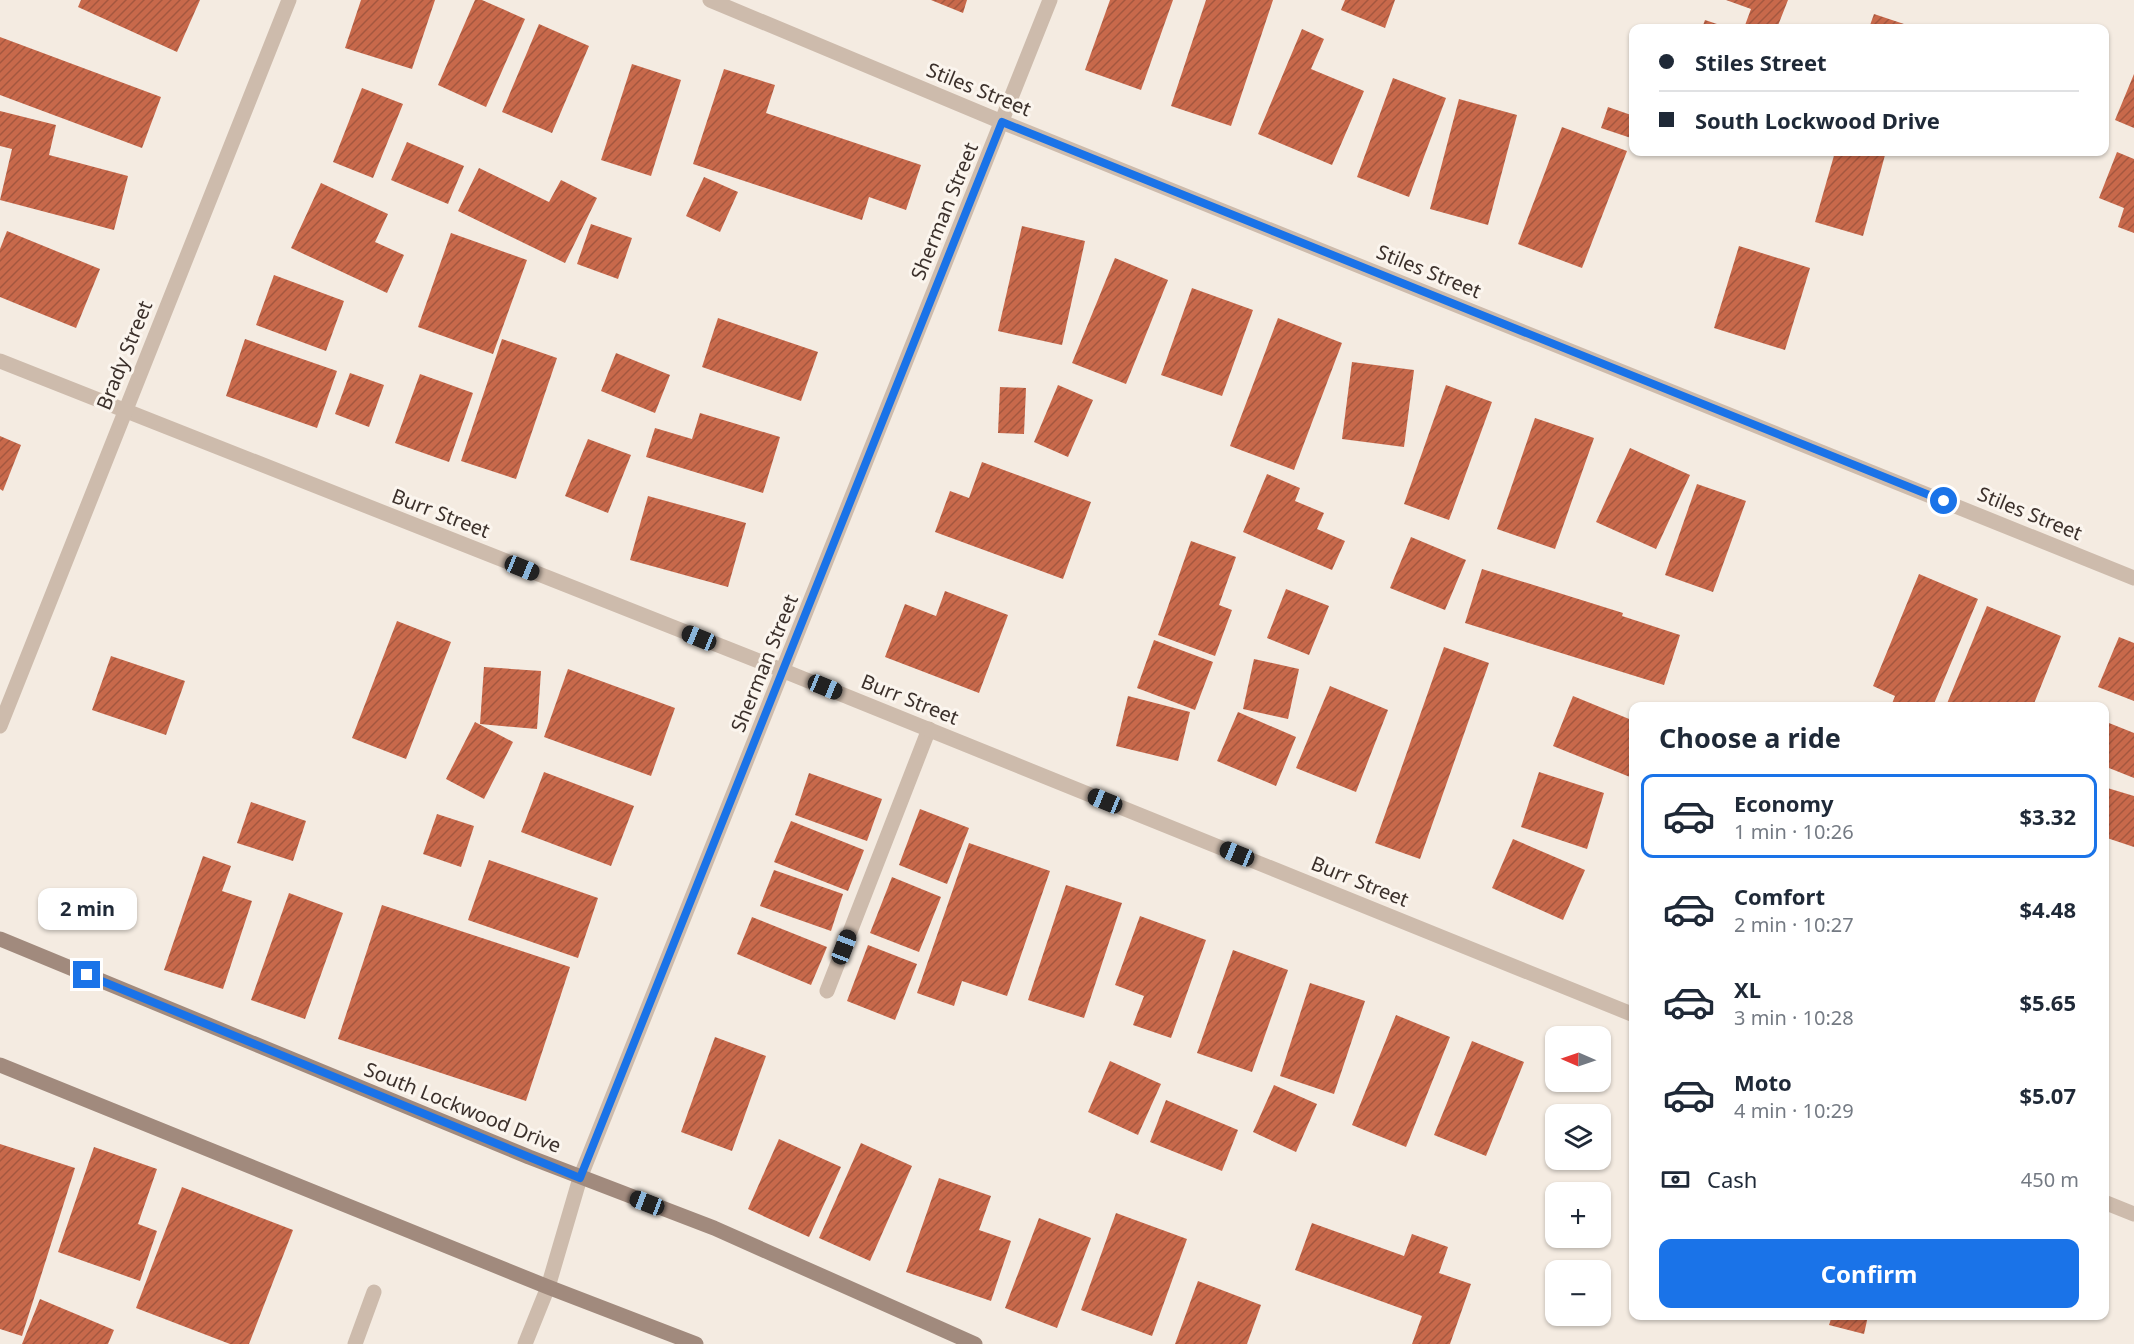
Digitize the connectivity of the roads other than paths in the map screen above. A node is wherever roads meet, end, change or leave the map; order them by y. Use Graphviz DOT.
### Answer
graph roads {
  1 [pos="289,0"];
  2 [pos="710,0"];
  3 [pos="1050,0"];
  4 [pos="1002,122"];
  5 [pos="0,362"];
  6 [pos="124,411"];
  7 [pos="2134,578"];
  8 [pos="784,671"];
  9 [pos="0,726"];
  10 [pos="929,729"];
  11 [pos="0,939"];
  12 [pos="826,991"];
  13 [pos="1629,1013"];
  14 [pos="0,1065"];
  15 [pos="580,1178"];
  16 [pos="2109,1204"];
  17 [pos="2134,1214"];
  18 [pos="548,1287"];
  19 [pos="374,1292"];
  20 [pos="355,1344"];
  21 [pos="525,1344"];
  22 [pos="696,1344"];
  23 [pos="975,1344"];
  1 -- 6 [label="street, Brady Street"];
  2 -- 4 [label="street, Stiles Street"];
  3 -- 4 [label="street, Sherman Street"];
  4 -- 7 [label="street, Stiles Street"];
  4 -- 8 [label="street, Sherman Street"];
  5 -- 6 [label="street, Burr Street"];
  6 -- 8 [label="street, Burr Street"];
  6 -- 9 [label="street, Brady Street"];
  8 -- 10 [label="street, Burr Street"];
  8 -- 15 [label="street, Sherman Street"];
  10 -- 12 [label="street"];
  10 -- 13 [label="street, Burr Street"];
  11 -- 15 [label="main road, South Lockwood Drive"];
  14 -- 18 [label="main road"];
  15 -- 18 [label="street, Sherman Street"];
  15 -- 23 [label="main road, South Lockwood Drive"];
  16 -- 17 [label="street"];
  18 -- 21 [label="street, Sherman Street"];
  18 -- 22 [label="main road"];
  19 -- 20 [label="street"];
}
